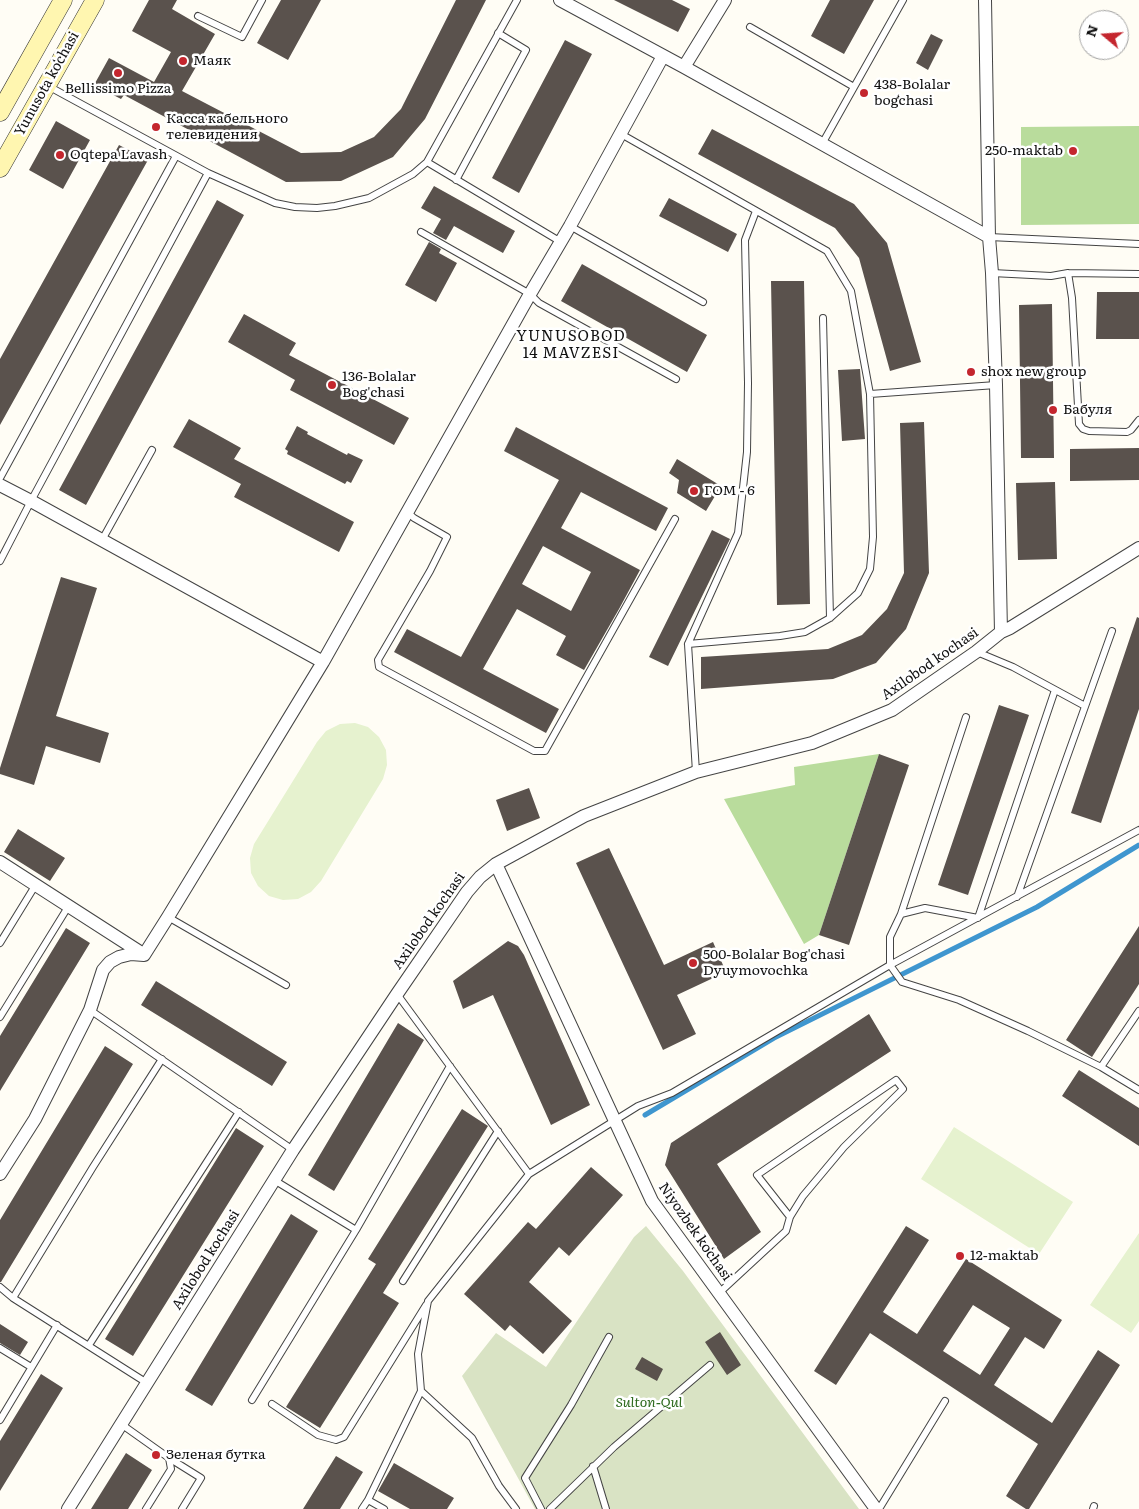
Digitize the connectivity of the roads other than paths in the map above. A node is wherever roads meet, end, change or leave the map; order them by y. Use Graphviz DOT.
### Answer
graph roads {
  1 [pos="62,0"];
  2 [pos="94,0"];
  3 [pos="262,0"];
  4 [pos="517,0"];
  5 [pos="560,0"];
  6 [pos="725,0"];
  7 [pos="903,0"];
  8 [pos="985,0"];
  9 [pos="198,16"];
  10 [pos="750,26"];
  11 [pos="498,33"];
  12 [pos="663,56"];
  13 [pos="684,67"];
  14 [pos="47,85"];
  15 [pos="854,87"];
  16 [pos="0,112"];
  17 [pos="621,134"];
  18 [pos="822,144"];
  19 [pos="176,156"];
  20 [pos="427,162"];
  21 [pos="0,168"];
  22 [pos="208,173"];
  23 [pos="456,180"];
  24 [pos="756,211"];
  25 [pos="570,226"];
  26 [pos="421,232"];
  27 [pos="989,237"];
  28 [pos="561,242"];
  29 [pos="1139,244"];
  30 [pos="992,273"];
  31 [pos="1068,273"];
  32 [pos="1139,274"];
  33 [pos="530,294"];
  34 [pos="703,302"];
  35 [pos="823,318"];
  36 [pos="676,379"];
  37 [pos="996,385"];
  38 [pos="870,394"];
  39 [pos="1139,420"];
  40 [pos="152,450"];
  41 [pos="0,478"];
  42 [pos="0,485"];
  43 [pos="31,500"];
  44 [pos="408,513"];
  45 [pos="675,519"];
  46 [pos="102,540"];
  47 [pos="1139,548"];
  48 [pos="0,561"];
  49 [pos="830,618"];
  50 [pos="1112,631"];
  51 [pos="1001,632"];
  52 [pos="688,644"];
  53 [pos="976,652"];
  54 [pos="323,662"];
  55 [pos="1055,690"];
  56 [pos="1086,706"];
  57 [pos="966,717"];
  58 [pos="696,772"];
  59 [pos="1139,830"];
  60 [pos="0,862"];
  61 [pos="496,864"];
  62 [pos="35,886"];
  63 [pos="1017,897"];
  64 [pos="68,907"];
  65 [pos="902,914"];
  66 [pos="168,917"];
  67 [pos="978,918"];
  68 [pos="0,943"];
  69 [pos="144,955"];
  70 [pos="890,965"];
  71 [pos="286,985"];
  72 [pos="396,994"];
  73 [pos="90,1010"];
  74 [pos="1139,1011"];
  75 [pos="0,1017"];
  76 [pos="162,1059"];
  77 [pos="450,1066"];
  78 [pos="1102,1067"];
  79 [pos="1139,1090"];
  80 [pos="239,1112"];
  81 [pos="614,1120"];
  82 [pos="498,1131"];
  83 [pos="293,1150"];
  84 [pos="0,1174"];
  85 [pos="529,1174"];
  86 [pos="274,1180"];
  87 [pos="790,1217"];
  88 [pos="356,1230"];
  89 [pos="403,1281"];
  90 [pos="0,1287"];
  91 [pos="719,1294"];
  92 [pos="13,1298"];
  93 [pos="428,1301"];
  94 [pos="57,1326"];
  95 [pos="609,1337"];
  96 [pos="89,1345"];
  97 [pos="0,1348"];
  98 [pos="710,1365"];
  99 [pos="31,1367"];
  100 [pos="147,1382"];
  101 [pos="421,1391"];
  102 [pos="252,1400"];
  103 [pos="945,1401"];
  104 [pos="272,1404"];
  105 [pos="0,1420"];
  106 [pos="121,1424"];
  107 [pos="169,1458"];
  108 [pos="593,1466"];
  109 [pos="368,1500"];
  110 [pos="68,1509"];
  111 [pos="146,1509"];
  112 [pos="182,1509"];
  113 [pos="362,1509"];
  114 [pos="384,1509"];
  115 [pos="516,1509"];
  116 [pos="541,1509"];
  117 [pos="550,1509"];
  118 [pos="606,1509"];
  119 [pos="877,1509"];
  1 -- 16 [label="main road, Yunusota koʻchasi"];
  2 -- 14 [label="main road, Yunusota koʻchasi"];
  3 -- 9 [label="lane"];
  4 -- 11 [label="lane"];
  5 -- 12 [label="street"];
  6 -- 13 [label="street"];
  7 -- 15 [label="lane"];
  8 -- 27 [label="street"];
  10 -- 15 [label="lane"];
  11 -- 20 [label="lane"];
  11 -- 23 [label="lane"];
  12 -- 13 [label="street"];
  12 -- 17 [label="street"];
  13 -- 18 [label="street"];
  14 -- 19 [label="lane"];
  14 -- 21 [label="main road, Yunusota koʻchasi"];
  15 -- 18 [label="lane"];
  17 -- 24 [label="lane"];
  17 -- 25 [label="street"];
  18 -- 27 [label="street"];
  19 -- 22 [label="lane"];
  19 -- 41 [label="lane"];
  20 -- 22 [label="lane"];
  20 -- 23 [label="lane"];
  22 -- 43 [label="lane"];
  23 -- 28 [label="lane"];
  24 -- 38 [label="lane"];
  24 -- 52 [label="lane"];
  25 -- 28 [label="street"];
  25 -- 34 [label="lane"];
  26 -- 33 [label="lane"];
  27 -- 29 [label="lane"];
  27 -- 30 [label="street"];
  28 -- 33 [label="street"];
  30 -- 31 [label="lane"];
  30 -- 37 [label="street"];
  31 -- 32 [label="lane"];
  31 -- 39 [label="lane"];
  33 -- 36 [label="lane"];
  33 -- 44 [label="street"];
  35 -- 49 [label="lane"];
  37 -- 38 [label="lane"];
  37 -- 51 [label="street"];
  38 -- 49 [label="lane"];
  40 -- 46 [label="lane"];
  42 -- 43 [label="street"];
  43 -- 46 [label="street"];
  43 -- 48 [label="lane"];
  44 -- 45 [label="lane"];
  44 -- 54 [label="street"];
  46 -- 54 [label="street"];
  47 -- 51 [label="street, Axilobod kochasi"];
  49 -- 52 [label="lane"];
  50 -- 56 [label="lane"];
  51 -- 53 [label="street, Axilobod kochasi"];
  52 -- 58 [label="lane"];
  53 -- 55 [label="lane"];
  53 -- 58 [label="street, Axilobod kochasi"];
  54 -- 66 [label="street"];
  55 -- 56 [label="lane"];
  55 -- 67 [label="lane"];
  56 -- 63 [label="lane"];
  57 -- 65 [label="lane"];
  58 -- 61 [label="street, Axilobod kochasi"];
  59 -- 63 [label="lane"];
  60 -- 62 [label="street"];
  61 -- 72 [label="street, Axilobod kochasi"];
  61 -- 81 [label="street, Niyozbek koʻchasi"];
  62 -- 64 [label="street"];
  62 -- 68 [label="lane"];
  63 -- 67 [label="lane"];
  64 -- 69 [label="street"];
  64 -- 75 [label="lane"];
  65 -- 67 [label="lane"];
  65 -- 70 [label="lane"];
  66 -- 69 [label="street"];
  66 -- 71 [label="lane"];
  67 -- 70 [label="lane"];
  69 -- 73 [label="street"];
  70 -- 78 [label="lane"];
  70 -- 81 [label="lane"];
  72 -- 77 [label="lane"];
  72 -- 83 [label="street, Axilobod kochasi"];
  73 -- 76 [label="lane"];
  73 -- 84 [label="street"];
  74 -- 78 [label="lane"];
  76 -- 80 [label="lane"];
  76 -- 92 [label="lane"];
  77 -- 82 [label="lane"];
  77 -- 88 [label="lane"];
  78 -- 79 [label="lane"];
  80 -- 83 [label="lane"];
  80 -- 96 [label="lane"];
  81 -- 85 [label="lane"];
  81 -- 91 [label="street, Niyozbek koʻchasi"];
  82 -- 85 [label="lane"];
  82 -- 89 [label="lane"];
  83 -- 86 [label="street, Axilobod kochasi"];
  85 -- 93 [label="lane"];
  86 -- 88 [label="lane"];
  86 -- 100 [label="street, Axilobod kochasi"];
  87 -- 87 [label="lane"];
  87 -- 91 [label="lane"];
  88 -- 102 [label="lane"];
  90 -- 92 [label="lane"];
  91 -- 119 [label="street, Niyozbek koʻchasi"];
  92 -- 94 [label="lane"];
  93 -- 101 [label="lane"];
  93 -- 104 [label="lane"];
  94 -- 96 [label="lane"];
  94 -- 99 [label="lane"];
  95 -- 116 [label="lane"];
  96 -- 100 [label="lane"];
  97 -- 99 [label="lane"];
  98 -- 108 [label="lane"];
  99 -- 105 [label="lane"];
  100 -- 106 [label="street, Axilobod kochasi"];
  101 -- 109 [label="lane"];
  101 -- 115 [label="lane"];
  103 -- 119 [label="lane"];
  106 -- 107 [label="lane"];
  106 -- 110 [label="street, Axilobod kochasi"];
  107 -- 111 [label="lane"];
  107 -- 112 [label="lane"];
  108 -- 117 [label="lane"];
  108 -- 118 [label="lane"];
  109 -- 113 [label="lane"];
  109 -- 114 [label="lane"];
}
